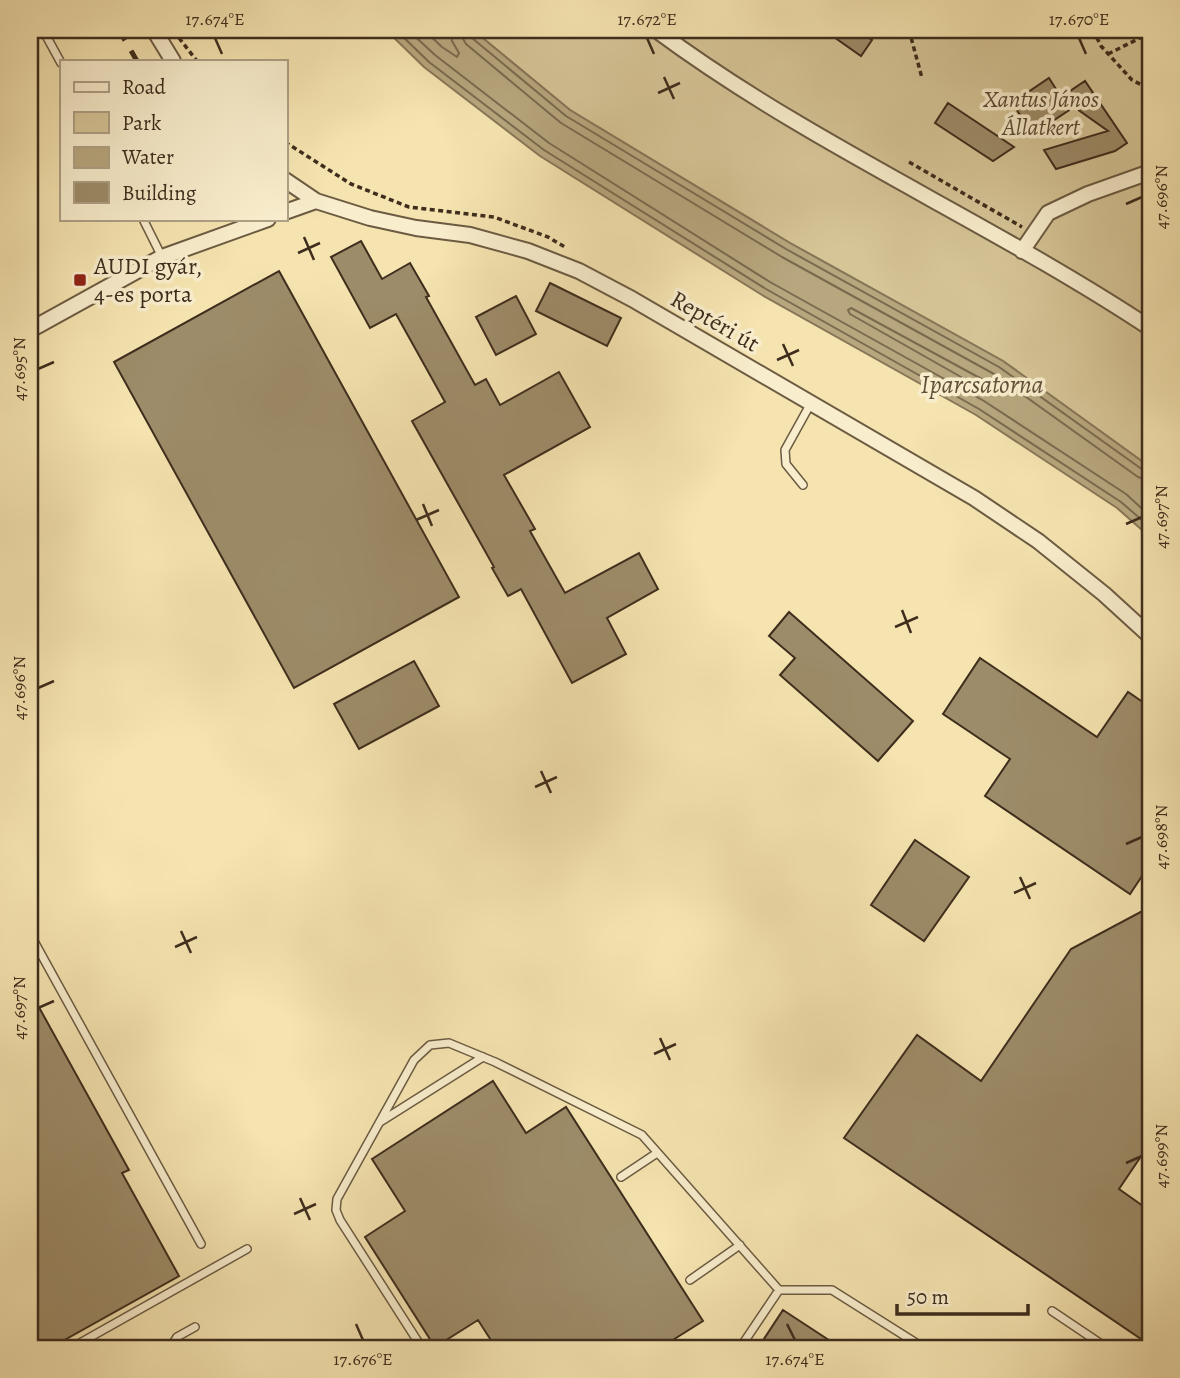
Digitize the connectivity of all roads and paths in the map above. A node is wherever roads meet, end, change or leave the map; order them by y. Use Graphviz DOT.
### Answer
graph roads {
  1 [pos="43,30"];
  2 [pos="154,30"];
  3 [pos="173,30"];
  4 [pos="656,30"];
  5 [pos="909,30"];
  6 [pos="1093,30"];
  7 [pos="1150,33"];
  8 [pos="1108,54"];
  9 [pos="172,60"];
  10 [pos="196,60"];
  11 [pos="60,61"];
  12 [pos="922,78"];
  13 [pos="1150,89"];
  14 [pos="909,162"];
  15 [pos="1150,172"];
  16 [pos="287,181"];
  17 [pos="316,201"];
  18 [pos="287,211"];
  19 [pos="144,220"];
  20 [pos="265,220"];
  21 [pos="1034,234"];
  22 [pos="1022,251"];
  23 [pos="162,257"];
  24 [pos="1150,328"];
  25 [pos="30,330"];
  26 [pos="811,403"];
  27 [pos="803,485"];
  28 [pos="1150,636"];
  29 [pos="30,934"];
  30 [pos="483,1057"];
  31 [pos="379,1123"];
  32 [pos="657,1153"];
  33 [pos="621,1177"];
  34 [pos="201,1244"];
  35 [pos="740,1245"];
  36 [pos="247,1249"];
  37 [pos="690,1280"];
  38 [pos="779,1290"];
  39 [pos="1052,1311"];
  40 [pos="195,1327"];
  41 [pos="71,1348"];
  42 [pos="173,1348"];
  43 [pos="422,1348"];
  44 [pos="740,1348"];
  45 [pos="925,1348"];
  46 [pos="1107,1348"];
  1 -- 11 [label="lane"];
  2 -- 9 [label="street"];
  3 -- 10 [label="path"];
  4 -- 22 [label="street"];
  5 -- 12 [label="path"];
  6 -- 8 [label="path"];
  7 -- 8 [label="path"];
  8 -- 13 [label="path"];
  14 -- 21 [label="path"];
  15 -- 21 [label="street"];
  16 -- 17 [label="street, Reptéri út"];
  17 -- 18 [label="street"];
  17 -- 26 [label="street, Reptéri út"];
  19 -- 23 [label="lane"];
  20 -- 23 [label="street"];
  21 -- 22 [label="street"];
  22 -- 24 [label="street"];
  23 -- 25 [label="street"];
  26 -- 27 [label="lane"];
  26 -- 28 [label="street, Reptéri út"];
  29 -- 34 [label="lane"];
  30 -- 31 [label="lane"];
  30 -- 31 [label="lane"];
  30 -- 32 [label="lane"];
  31 -- 43 [label="lane"];
  32 -- 33 [label="lane"];
  32 -- 35 [label="lane"];
  35 -- 37 [label="lane"];
  35 -- 38 [label="lane"];
  36 -- 41 [label="lane"];
  38 -- 44 [label="lane"];
  38 -- 45 [label="lane"];
  39 -- 46 [label="lane"];
  40 -- 42 [label="lane"];
}
